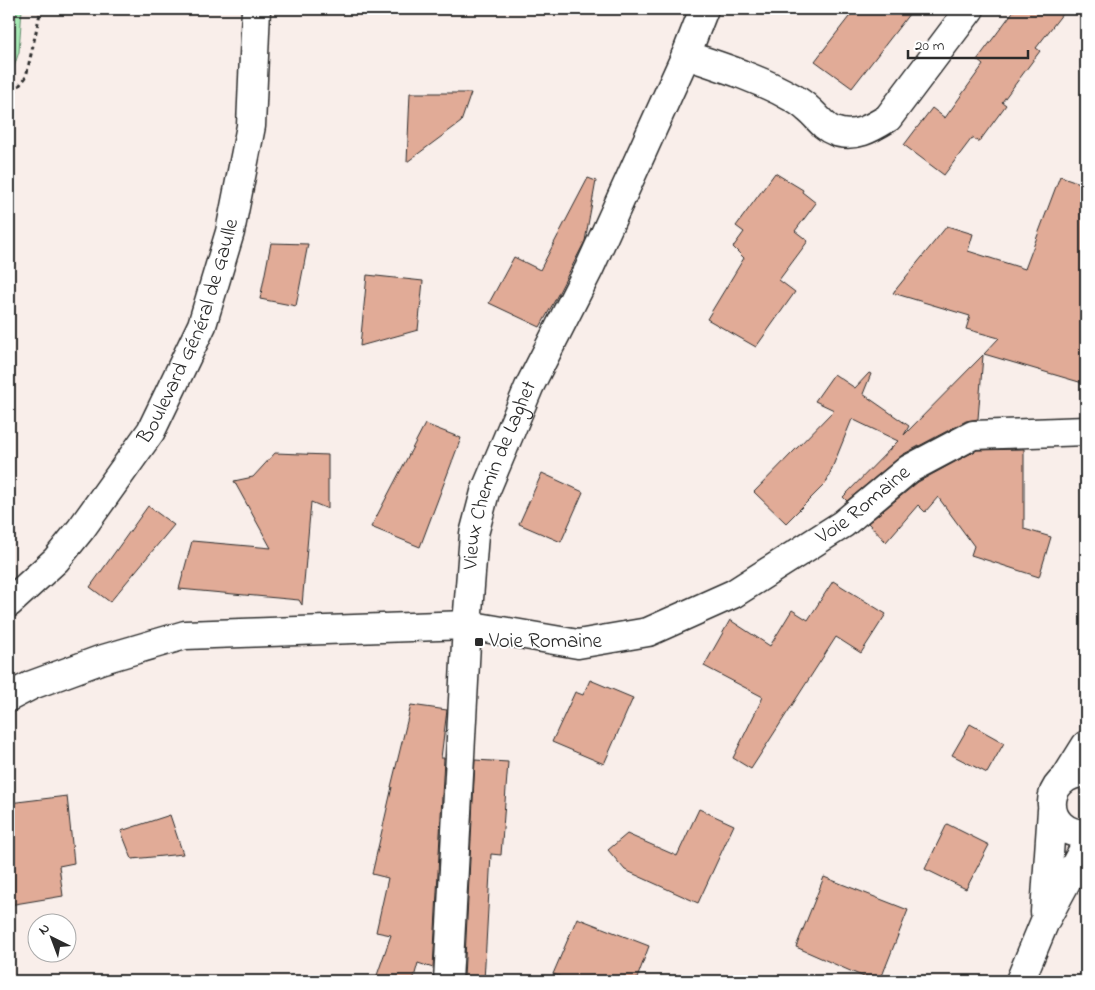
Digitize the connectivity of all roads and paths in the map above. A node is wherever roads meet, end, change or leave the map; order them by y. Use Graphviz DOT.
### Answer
graph roads {
  1 [pos="41,9"];
  2 [pos="256,9"];
  3 [pos="704,9"];
  4 [pos="970,9"];
  5 [pos="686,55"];
  6 [pos="9,99"];
  7 [pos="1086,432"];
  8 [pos="9,603"];
  9 [pos="467,625"];
  10 [pos="9,697"];
  11 [pos="1086,746"];
  12 [pos="1076,775"];
  13 [pos="1052,810"];
  14 [pos="1086,834"];
  15 [pos="1086,845"];
  16 [pos="1044,921"];
  17 [pos="448,981"];
  18 [pos="1020,981"];
  1 -- 6 [label="path"];
  2 -- 8 [label="street, Boulevard Général de Gaulle"];
  3 -- 5 [label="street, Vieux Chemin de Laghet"];
  4 -- 5 [label="street"];
  5 -- 9 [label="street, Vieux Chemin de Laghet"];
  7 -- 9 [label="street, Voie Romaine"];
  9 -- 10 [label="street, Voie Romaine"];
  9 -- 17 [label="street, Vieux Chemin de Laghet"];
  11 -- 12 [label="street"];
  12 -- 13 [label="street"];
  13 -- 14 [label="street"];
  13 -- 16 [label="street"];
  15 -- 16 [label="street"];
  16 -- 18 [label="street"];
}
